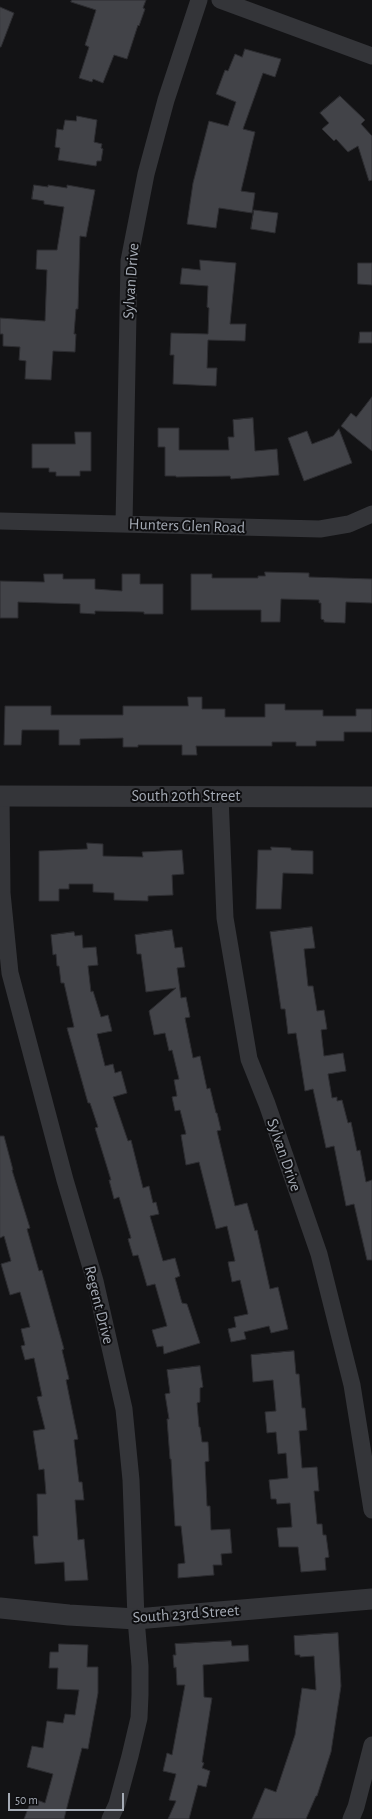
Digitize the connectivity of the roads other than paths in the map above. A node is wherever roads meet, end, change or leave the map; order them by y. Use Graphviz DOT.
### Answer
graph roads {
  1 [pos="200,0"];
  2 [pos="220,0"];
  3 [pos="372,56"];
  4 [pos="372,514"];
  5 [pos="0,521"];
  6 [pos="124,524"];
  7 [pos="0,796"];
  8 [pos="220,796"];
  9 [pos="372,797"];
  10 [pos="372,1510"];
  11 [pos="372,1599"];
  12 [pos="0,1608"];
  13 [pos="136,1619"];
  14 [pos="372,1745"];
  15 [pos="110,1819"];
  16 [pos="351,1819"];
  1 -- 6 [label="street, Sylvan Drive"];
  2 -- 3 [label="street"];
  4 -- 6 [label="street, Hunters Glen Road"];
  5 -- 6 [label="street, Hunters Glen Road"];
  7 -- 8 [label="street, South 20th Street"];
  7 -- 13 [label="street, Regent Drive"];
  8 -- 9 [label="street, South 20th Street"];
  8 -- 10 [label="street, Sylvan Drive"];
  11 -- 13 [label="street, South 23rd Street"];
  12 -- 13 [label="street, South 23rd Street"];
  13 -- 15 [label="street, Regent Drive"];
  14 -- 16 [label="street"];
}
